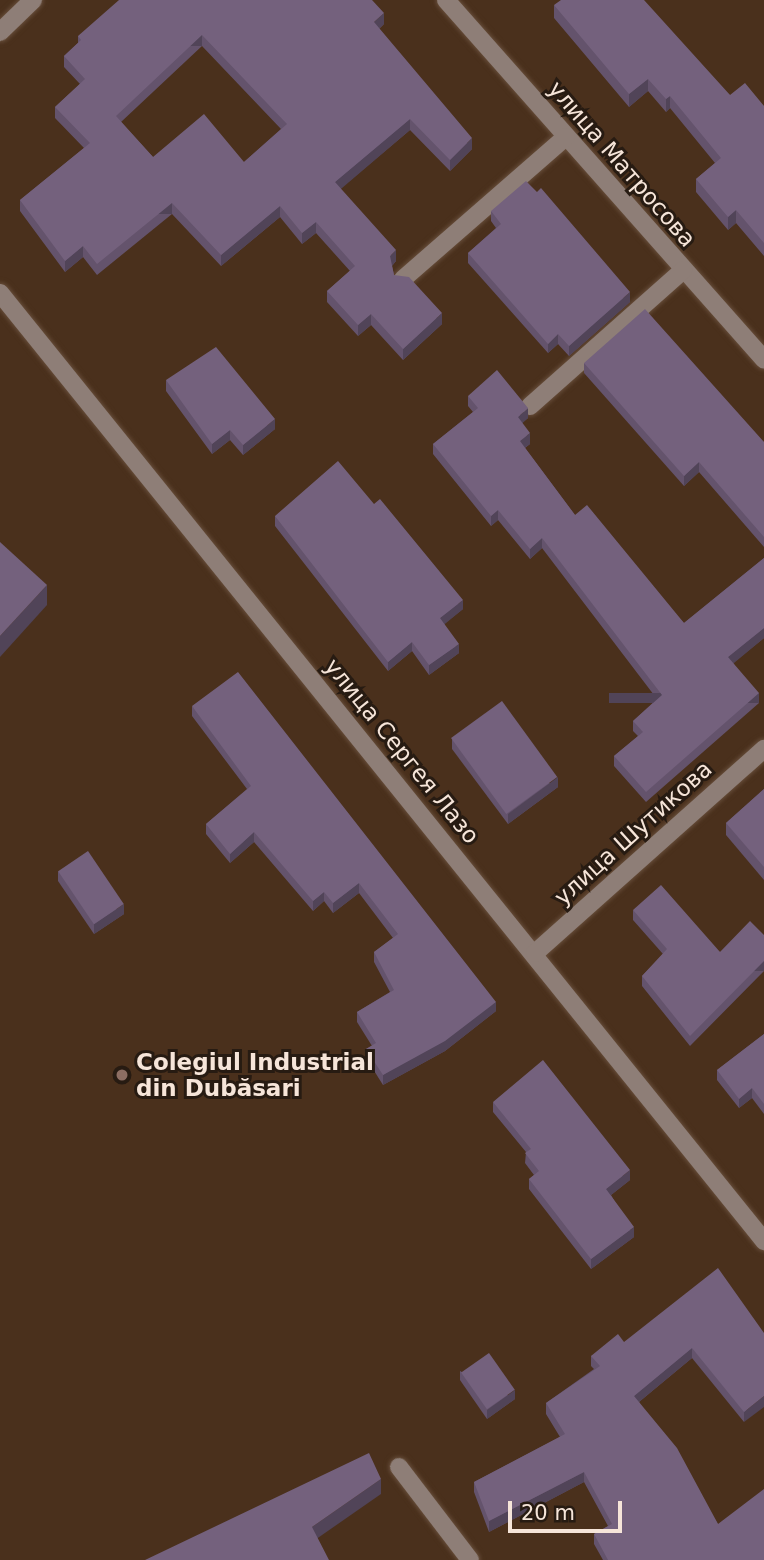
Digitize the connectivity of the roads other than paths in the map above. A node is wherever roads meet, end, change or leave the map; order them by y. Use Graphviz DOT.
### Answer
graph roads {
  1 [pos="33,0"];
  2 [pos="446,0"];
  3 [pos="0,32"];
  4 [pos="566,137"];
  5 [pos="683,270"];
  6 [pos="402,279"];
  7 [pos="0,293"];
  8 [pos="764,359"];
  9 [pos="530,406"];
  10 [pos="764,749"];
  11 [pos="535,953"];
  12 [pos="764,1241"];
  13 [pos="399,1467"];
  14 [pos="470,1560"];
  1 -- 3 [label="street"];
  2 -- 4 [label="street, улица Матросова"];
  4 -- 5 [label="street, улица Матросова"];
  4 -- 6 [label="street"];
  5 -- 8 [label="street, улица Матросова"];
  5 -- 9 [label="street"];
  7 -- 11 [label="street, улица Сергея Лазо"];
  10 -- 11 [label="street, улица Шутикова"];
  11 -- 12 [label="street, улица Сергея Лазо"];
  13 -- 14 [label="street"];
}
